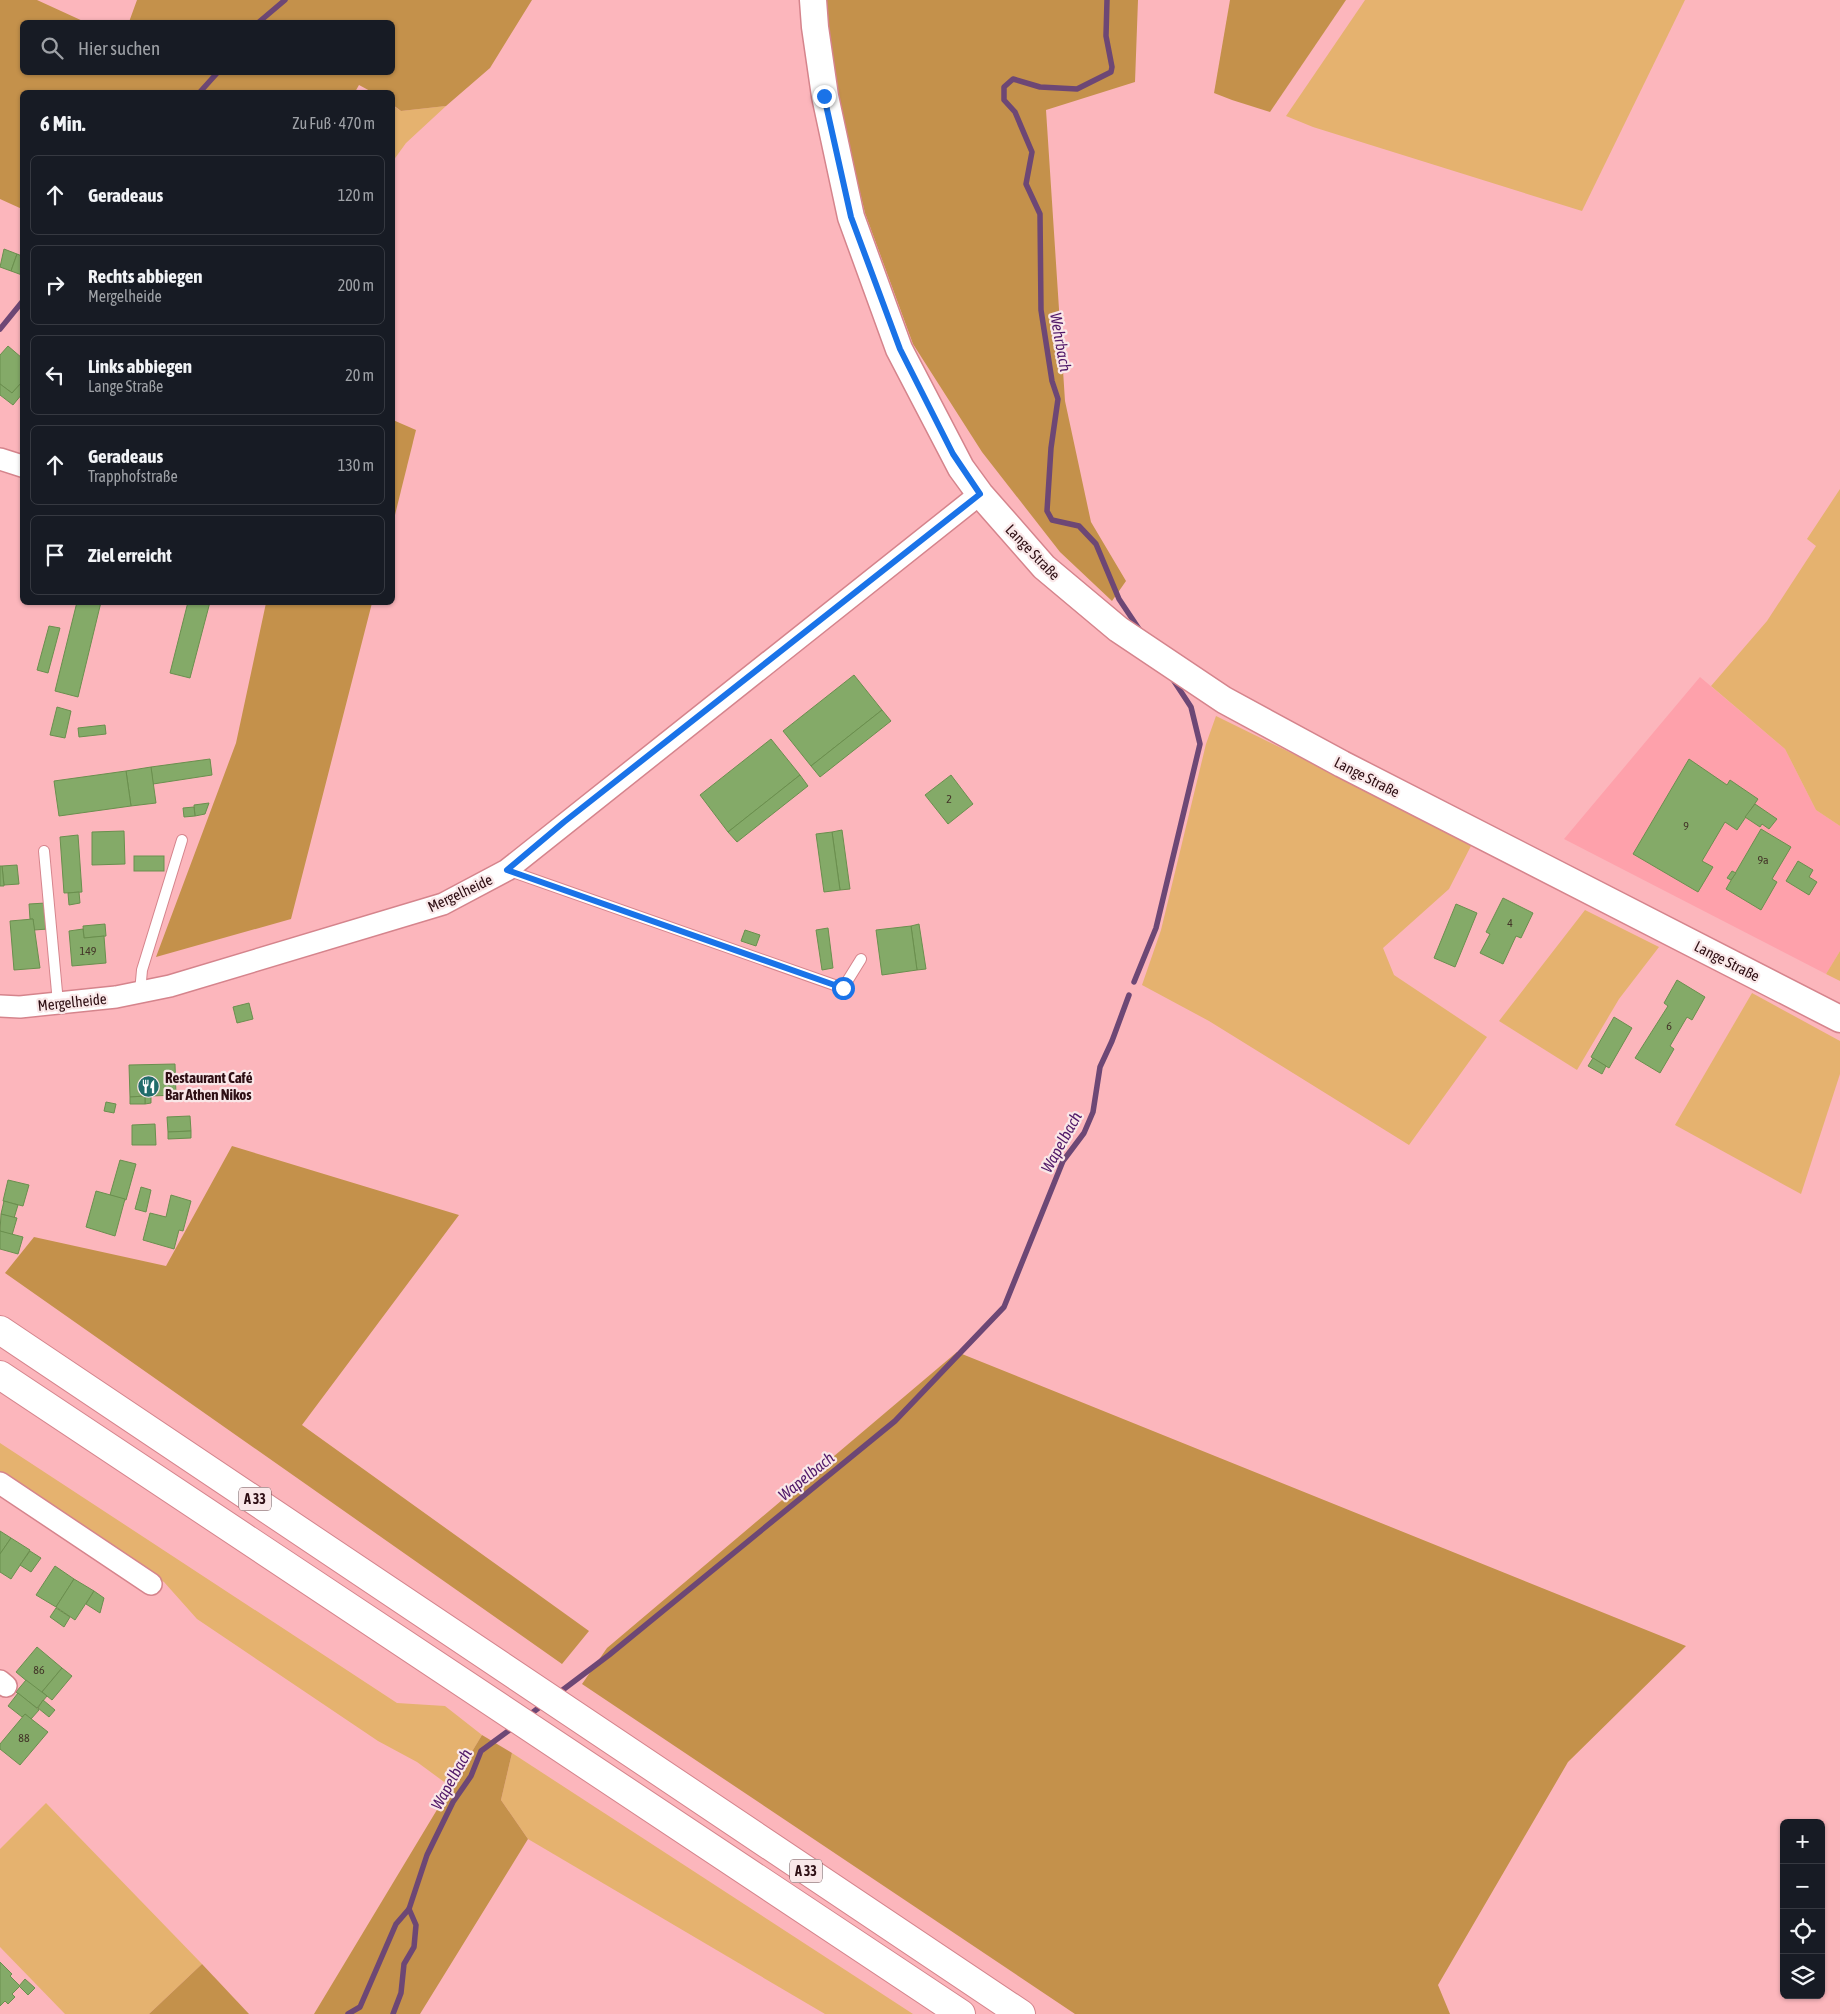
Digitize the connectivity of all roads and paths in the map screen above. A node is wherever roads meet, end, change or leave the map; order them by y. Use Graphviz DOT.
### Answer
graph roads {
  1 [pos="813,0"];
  2 [pos="0,459"];
  3 [pos="20,465"];
  4 [pos="980,494"];
  5 [pos="182,840"];
  6 [pos="44,851"];
  7 [pos="507,870"];
  8 [pos="861,959"];
  9 [pos="140,992"];
  10 [pos="58,1003"];
  11 [pos="0,1006"];
  12 [pos="1840,1019"];
  13 [pos="0,1330"];
  14 [pos="0,1375"];
  15 [pos="0,1484"];
  16 [pos="151,1584"];
  17 [pos="961,2014"];
  18 [pos="1021,2014"];
  1 -- 4 [label="street, Lange Straße"];
  2 -- 3 [label="street"];
  4 -- 7 [label="street, Mergelheide"];
  4 -- 12 [label="street, Lange Straße"];
  5 -- 9 [label="lane"];
  6 -- 10 [label="lane"];
  7 -- 8 [label="lane"];
  7 -- 9 [label="street, Mergelheide"];
  9 -- 10 [label="street, Mergelheide"];
  10 -- 11 [label="street, Mergelheide"];
  13 -- 18 [label="highway, A 33"];
  14 -- 17 [label="highway, A 33"];
  15 -- 16 [label="street"];
}
